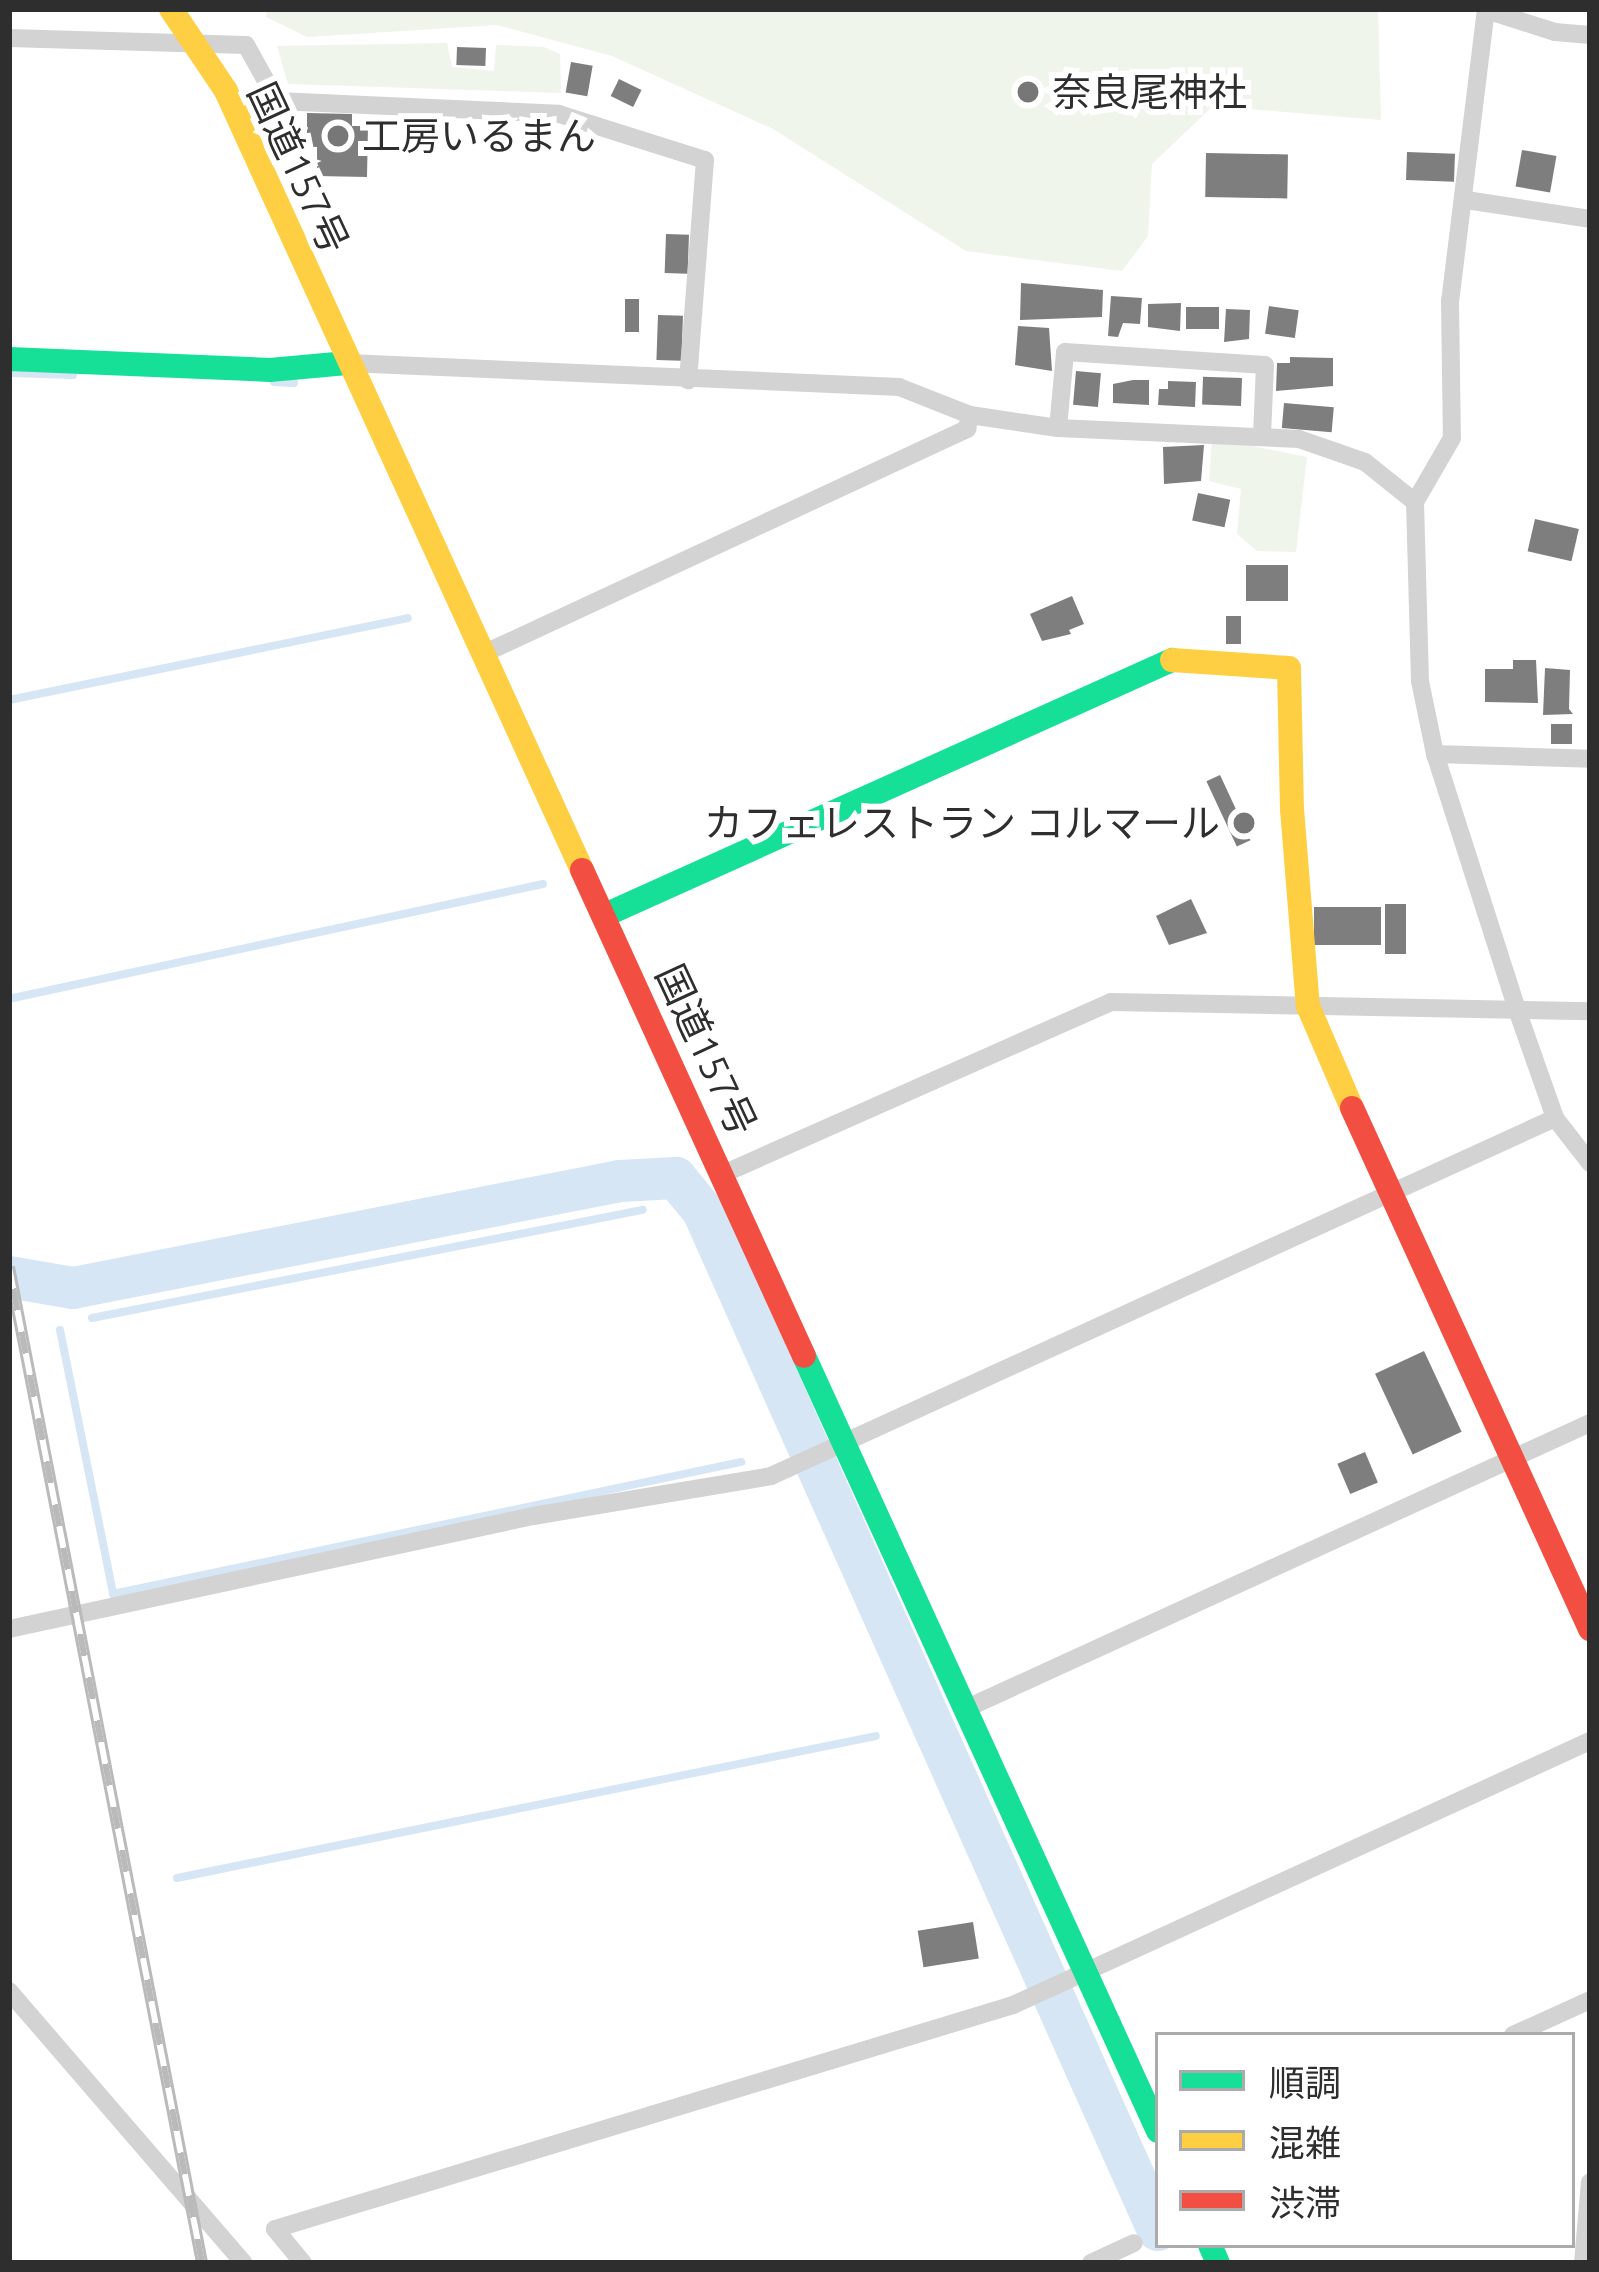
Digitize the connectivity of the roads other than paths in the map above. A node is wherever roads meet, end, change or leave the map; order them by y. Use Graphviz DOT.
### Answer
graph roads {
  1 [pos="171,9"];
  2 [pos="1486,9"];
  3 [pos="1590,35"];
  4 [pos="9,38"];
  5 [pos="191,44"];
  6 [pos="1466,200"];
  7 [pos="1590,219"];
  8 [pos="9,358"];
  9 [pos="347,363"];
  10 [pos="688,380"];
  11 [pos="970,415"];
  12 [pos="1058,428"];
  13 [pos="1262,436"];
  14 [pos="1415,502"];
  15 [pos="484,653"];
  16 [pos="1435,754"];
  17 [pos="1590,759"];
  18 [pos="604,915"];
  19 [pos="1308,1006"];
  20 [pos="1516,1007"];
  21 [pos="1590,1010"];
  22 [pos="1555,1118"];
  23 [pos="1590,1163"];
  24 [pos="723,1174"];
  25 [pos="1388,1194"];
  26 [pos="1590,1423"];
  27 [pos="835,1446"];
  28 [pos="1513,1459"];
  29 [pos="1590,1628"];
  30 [pos="9,1629"];
  31 [pos="964,1709"];
  32 [pos="1590,1742"];
  33 [pos="1086,1974"];
  34 [pos="9,1991"];
  35 [pos="1590,2000"];
  36 [pos="1520,2032"];
  37 [pos="1155,2124"];
  38 [pos="1590,2182"];
  39 [pos="1134,2243"];
  40 [pos="244,2263"];
  41 [pos="303,2263"];
  42 [pos="1091,2263"];
  43 [pos="1583,2263"];
  1 -- 5 [label="main road, 国道157号"];
  2 -- 3 [label="street"];
  2 -- 6 [label="street"];
  4 -- 5 [label="street"];
  5 -- 9 [label="main road, 国道157号"];
  5 -- 10 [label="street"];
  6 -- 7 [label="street"];
  6 -- 14 [label="street"];
  8 -- 9 [label="main road"];
  9 -- 10 [label="street"];
  9 -- 15 [label="main road, 国道157号"];
  10 -- 11 [label="street"];
  11 -- 12 [label="street"];
  11 -- 15 [label="street"];
  12 -- 13 [label="street"];
  12 -- 13 [label="street"];
  13 -- 14 [label="street"];
  14 -- 16 [label="street"];
  15 -- 18 [label="main road, 国道157号"];
  16 -- 17 [label="street"];
  16 -- 20 [label="street"];
  18 -- 19 [label="main road"];
  18 -- 24 [label="main road, 国道157号"];
  19 -- 20 [label="street"];
  19 -- 24 [label="street"];
  19 -- 25 [label="main road"];
  20 -- 21 [label="street"];
  20 -- 22 [label="street"];
  22 -- 23 [label="street"];
  22 -- 25 [label="street"];
  24 -- 27 [label="main road, 国道157号"];
  25 -- 27 [label="street"];
  25 -- 28 [label="main road"];
  26 -- 28 [label="street"];
  27 -- 30 [label="street"];
  27 -- 31 [label="main road, 国道157号"];
  28 -- 29 [label="main road"];
  28 -- 31 [label="street"];
  31 -- 33 [label="main road, 国道157号"];
  32 -- 33 [label="street"];
  33 -- 37 [label="main road, 国道157号"];
  33 -- 41 [label="street"];
  34 -- 40 [label="street"];
  35 -- 36 [label="street"];
  38 -- 43 [label="street"];
  39 -- 42 [label="street"];
}
